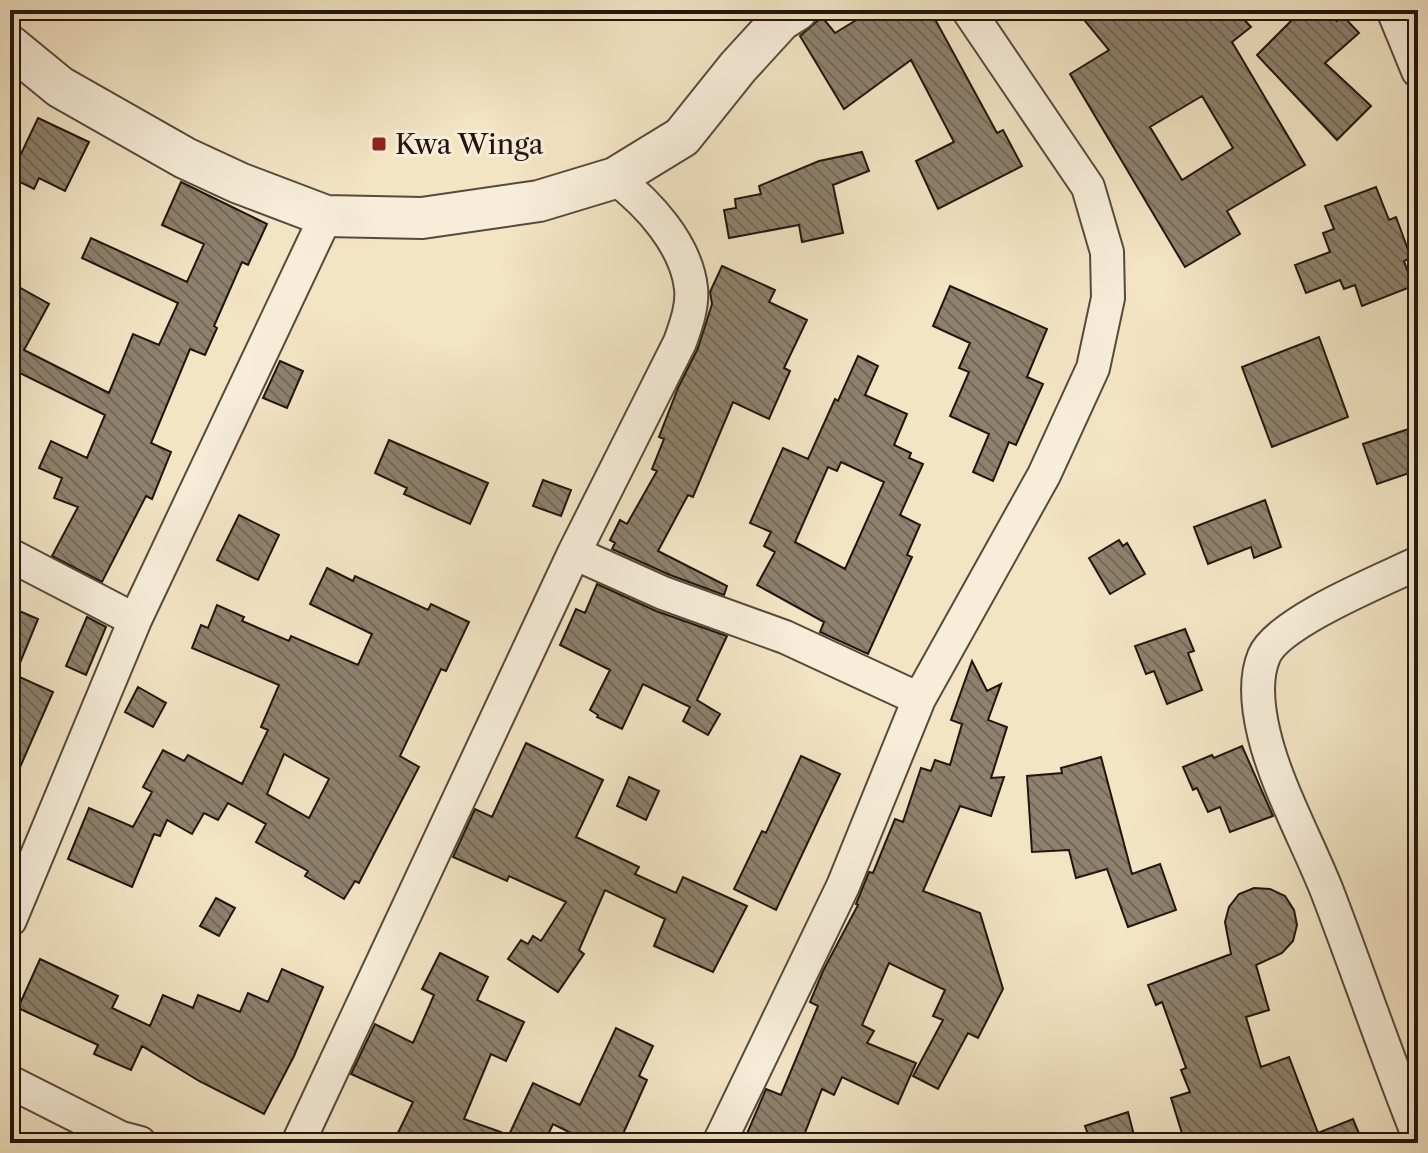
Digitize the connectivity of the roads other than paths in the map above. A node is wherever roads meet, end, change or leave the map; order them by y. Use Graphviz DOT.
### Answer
graph roads {
  1 [pos="797,10"];
  2 [pos="968,10"];
  3 [pos="1393,10"];
  4 [pos="10,46"];
  5 [pos="1418,71"];
  6 [pos="615,178"];
  7 [pos="326,216"];
  8 [pos="574,553"];
  9 [pos="10,555"];
  10 [pos="1418,563"];
  11 [pos="135,620"];
  12 [pos="919,699"];
  13 [pos="10,920"];
  14 [pos="10,1082"];
  15 [pos="1418,1135"];
  16 [pos="127,1141"];
  17 [pos="298,1143"];
  18 [pos="719,1143"];
  1 -- 6 [label="street"];
  2 -- 12 [label="street"];
  3 -- 5 [label="street"];
  4 -- 7 [label="street"];
  6 -- 7 [label="street"];
  6 -- 8 [label="street"];
  7 -- 11 [label="street"];
  8 -- 12 [label="street"];
  8 -- 17 [label="street"];
  9 -- 11 [label="street"];
  10 -- 15 [label="street"];
  11 -- 13 [label="street"];
  12 -- 18 [label="street"];
  14 -- 16 [label="street"];
}
